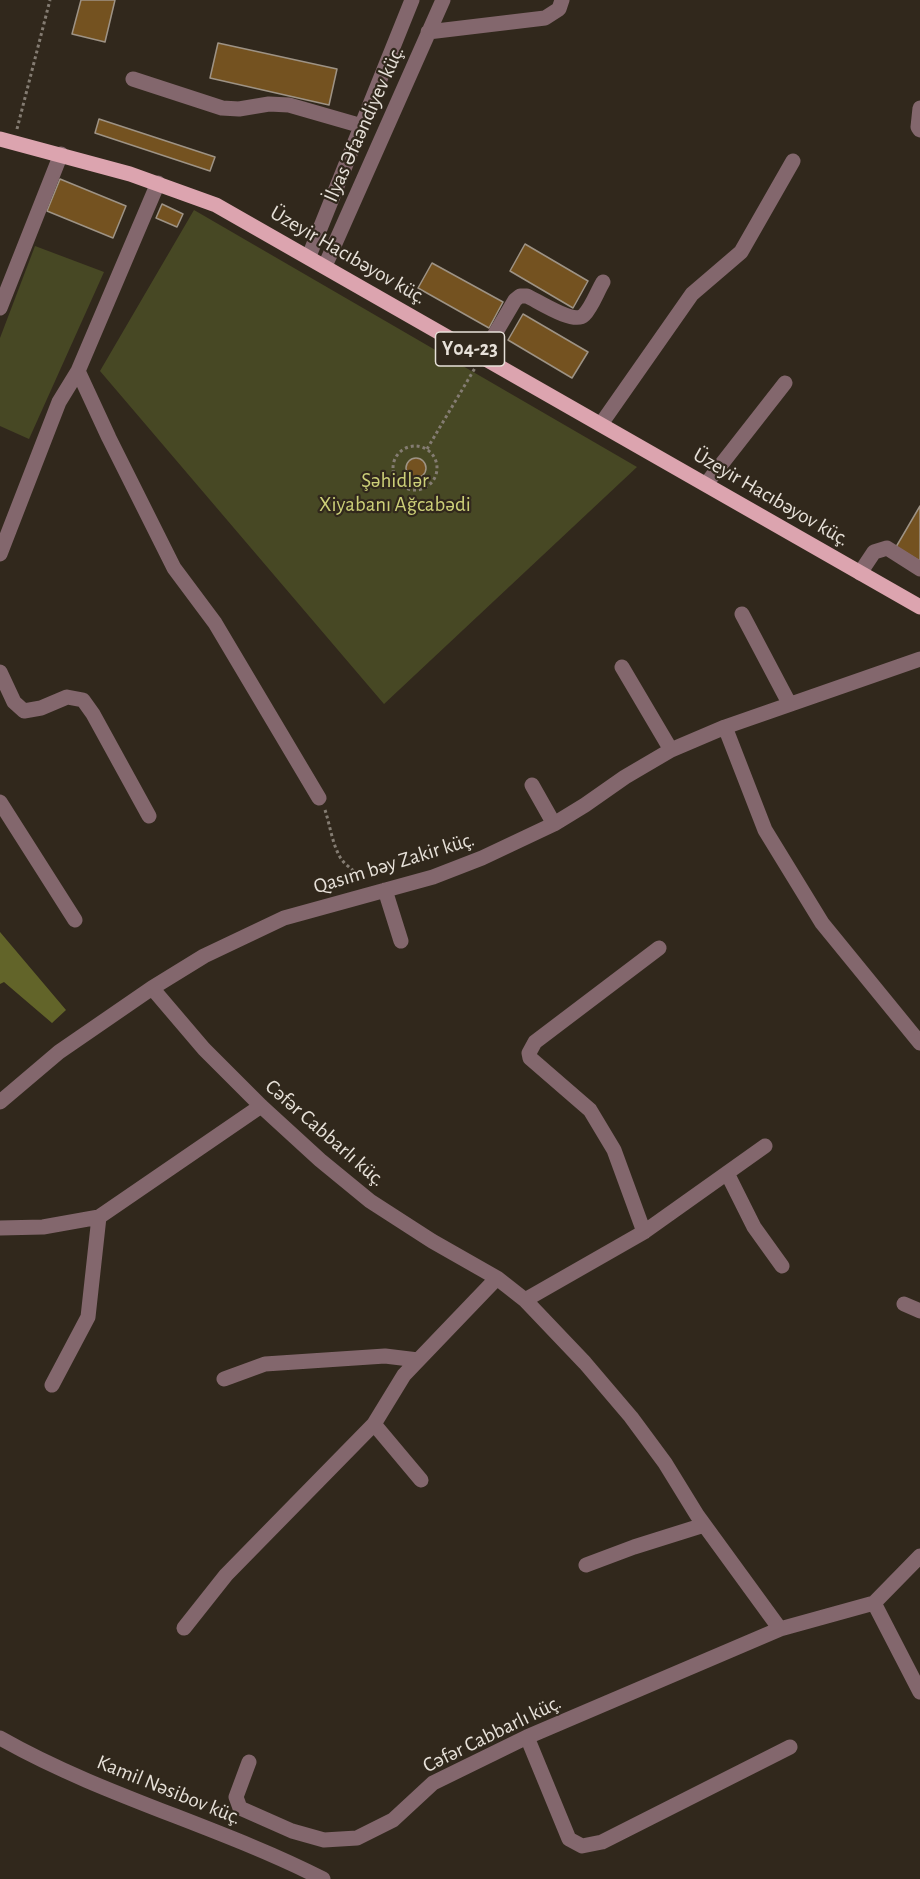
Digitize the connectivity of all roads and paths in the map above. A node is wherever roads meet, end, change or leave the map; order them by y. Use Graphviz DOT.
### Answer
graph roads {
  1 [pos="50,0"];
  2 [pos="411,0"];
  3 [pos="443,0"];
  4 [pos="562,0"];
  5 [pos="428,32"];
  6 [pos="133,79"];
  7 [pos="920,108"];
  8 [pos="362,126"];
  9 [pos="920,130"];
  10 [pos="7,141"];
  11 [pos="61,154"];
  12 [pos="794,161"];
  13 [pos="158,183"];
  14 [pos="309,256"];
  15 [pos="325,266"];
  16 [pos="603,282"];
  17 [pos="0,308"];
  18 [pos="482,356"];
  19 [pos="78,371"];
  20 [pos="785,383"];
  21 [pos="601,424"];
  22 [pos="427,449"];
  23 [pos="706,484"];
  24 [pos="0,554"];
  25 [pos="920,568"];
  26 [pos="860,573"];
  27 [pos="920,607"];
  28 [pos="742,614"];
  29 [pos="920,659"];
  30 [pos="622,668"];
  31 [pos="0,672"];
  32 [pos="789,703"];
  33 [pos="725,727"];
  34 [pos="671,750"];
  35 [pos="532,785"];
  36 [pos="319,798"];
  37 [pos="0,802"];
  38 [pos="149,816"];
  39 [pos="554,824"];
  40 [pos="385,890"];
  41 [pos="365,896"];
  42 [pos="75,920"];
  43 [pos="401,941"];
  44 [pos="659,948"];
  45 [pos="152,988"];
  46 [pos="920,1043"];
  47 [pos="0,1102"];
  48 [pos="261,1106"];
  49 [pos="765,1146"];
  50 [pos="727,1173"];
  51 [pos="99,1216"];
  52 [pos="0,1228"];
  53 [pos="644,1232"];
  54 [pos="782,1266"];
  55 [pos="496,1278"];
  56 [pos="525,1300"];
  57 [pos="904,1304"];
  58 [pos="920,1311"];
  59 [pos="418,1360"];
  60 [pos="224,1379"];
  61 [pos="52,1385"];
  62 [pos="374,1424"];
  63 [pos="421,1480"];
  64 [pos="704,1526"];
  65 [pos="920,1556"];
  66 [pos="586,1564"];
  67 [pos="874,1603"];
  68 [pos="184,1628"];
  69 [pos="780,1629"];
  70 [pos="920,1692"];
  71 [pos="527,1737"];
  72 [pos="0,1738"];
  73 [pos="790,1747"];
  74 [pos="249,1762"];
  75 [pos="323,1879"];
  1 -- 10 [label="path"];
  2 -- 8 [label="street"];
  3 -- 5 [label="street, İlyas Əfaəndiyev küç."];
  4 -- 5 [label="street"];
  5 -- 15 [label="street, İlyas Əfaəndiyev küç."];
  6 -- 8 [label="street"];
  7 -- 9 [label="street"];
  8 -- 14 [label="street"];
  10 -- 11 [label="main road, Üzeyir Hacıbəyov küç. / Y04-23"];
  11 -- 13 [label="main road, Üzeyir Hacıbəyov küç. / Y04-23"];
  11 -- 17 [label="street"];
  12 -- 21 [label="street"];
  13 -- 14 [label="main road, Üzeyir Hacıbəyov küç. / Y04-23"];
  13 -- 19 [label="street"];
  14 -- 15 [label="main road, Üzeyir Hacıbəyov küç. / Y04-23"];
  15 -- 18 [label="main road, Üzeyir Hacıbəyov küç. / Y04-23"];
  16 -- 18 [label="street"];
  18 -- 21 [label="main road, Üzeyir Hacıbəyov küç. / Y04-23"];
  18 -- 22 [label="path"];
  19 -- 24 [label="street"];
  19 -- 36 [label="street"];
  20 -- 23 [label="street"];
  21 -- 23 [label="main road, Üzeyir Hacıbəyov küç. / Y04-23"];
  22 -- 22 [label="path"];
  23 -- 26 [label="main road, Üzeyir Hacıbəyov küç. / Y04-23"];
  25 -- 26 [label="street"];
  26 -- 27 [label="main road, Üzeyir Hacıbəyov küç. / Y04-23"];
  28 -- 32 [label="street"];
  29 -- 32 [label="street, Qasım bəy Zakir küç."];
  30 -- 34 [label="street"];
  31 -- 38 [label="street"];
  32 -- 33 [label="street, Qasım bəy Zakir küç."];
  33 -- 34 [label="street, Qasım bəy Zakir küç."];
  33 -- 46 [label="street"];
  34 -- 39 [label="street, Qasım bəy Zakir küç."];
  35 -- 39 [label="street"];
  36 -- 41 [label="path"];
  37 -- 42 [label="street"];
  39 -- 40 [label="street, Qasım bəy Zakir küç."];
  40 -- 41 [label="street, Qasım bəy Zakir küç."];
  40 -- 43 [label="street"];
  41 -- 45 [label="street, Qasım bəy Zakir küç."];
  44 -- 53 [label="street"];
  45 -- 47 [label="street, Qasım bəy Zakir küç."];
  45 -- 48 [label="street, Cəfər Cabbarlı küç."];
  48 -- 51 [label="street"];
  48 -- 55 [label="street, Cəfər Cabbarlı küç."];
  49 -- 50 [label="street"];
  50 -- 53 [label="street"];
  50 -- 54 [label="street"];
  51 -- 52 [label="street"];
  51 -- 61 [label="street"];
  53 -- 56 [label="street"];
  55 -- 56 [label="street, Cəfər Cabbarlı küç."];
  55 -- 59 [label="street"];
  56 -- 64 [label="street, Cəfər Cabbarlı küç."];
  57 -- 58 [label="street"];
  59 -- 60 [label="street"];
  59 -- 62 [label="street"];
  62 -- 63 [label="street"];
  62 -- 68 [label="street"];
  64 -- 66 [label="street"];
  64 -- 69 [label="street, Cəfər Cabbarlı küç."];
  65 -- 67 [label="street"];
  67 -- 69 [label="street, Cəfər Cabbarlı küç."];
  67 -- 70 [label="street"];
  69 -- 71 [label="street, Cəfər Cabbarlı küç."];
  71 -- 73 [label="street"];
  71 -- 74 [label="street, Cəfər Cabbarlı küç."];
  72 -- 75 [label="street, Kamil Nəsibov küç."];
}
